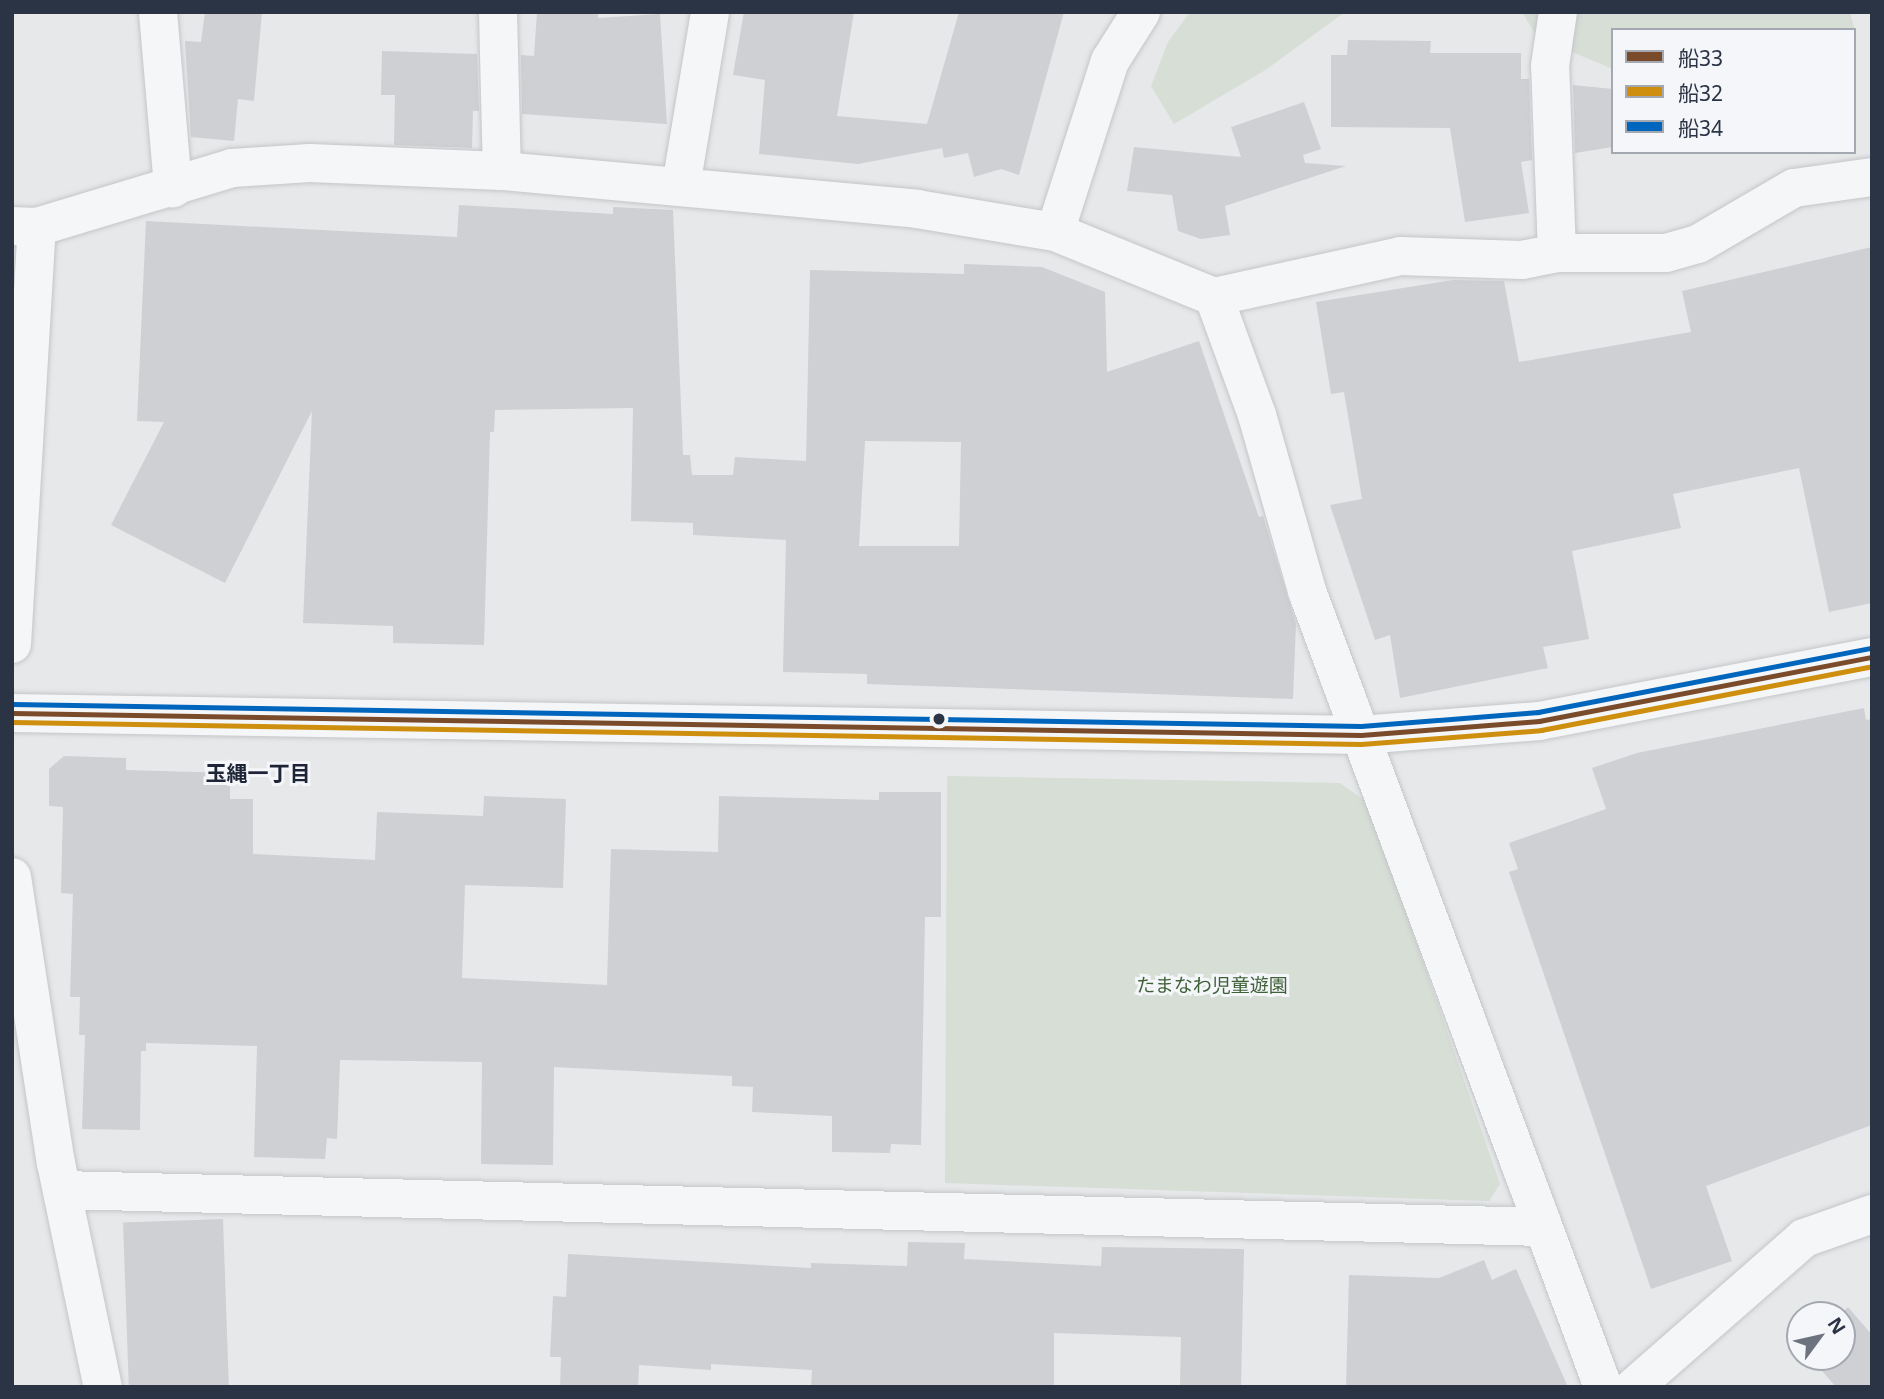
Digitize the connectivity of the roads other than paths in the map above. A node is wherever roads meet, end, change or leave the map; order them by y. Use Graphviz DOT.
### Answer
graph roads {
  1 [pos="158,12"];
  2 [pos="498,12"];
  3 [pos="710,12"];
  4 [pos="1140,12"];
  5 [pos="1558,12"];
  6 [pos="502,171"];
  7 [pos="1872,177"];
  8 [pos="681,186"];
  9 [pos="173,188"];
  10 [pos="25,226"];
  11 [pos="1055,232"];
  12 [pos="1557,253"];
  13 [pos="1214,297"];
  14 [pos="12,644"];
  15 [pos="1872,657"];
  16 [pos="12,713"];
  17 [pos="1361,735"];
  18 [pos="12,877"];
  19 [pos="62,1190"];
  20 [pos="1872,1214"];
  21 [pos="1542,1227"];
  22 [pos="103,1387"];
  23 [pos="1604,1387"];
  24 [pos="1634,1387"];
  1 -- 9 [label="street"];
  2 -- 6 [label="street"];
  3 -- 8 [label="street"];
  4 -- 11 [label="street"];
  5 -- 12 [label="street"];
  6 -- 8 [label="street"];
  6 -- 9 [label="street"];
  7 -- 12 [label="street"];
  8 -- 11 [label="street"];
  9 -- 10 [label="street"];
  10 -- 14 [label="street"];
  11 -- 13 [label="street"];
  12 -- 13 [label="street"];
  13 -- 17 [label="street"];
  15 -- 17 [label="street"];
  16 -- 17 [label="street"];
  17 -- 21 [label="street"];
  18 -- 19 [label="street"];
  19 -- 21 [label="street"];
  19 -- 22 [label="street"];
  20 -- 24 [label="street"];
  21 -- 23 [label="street"];
}
